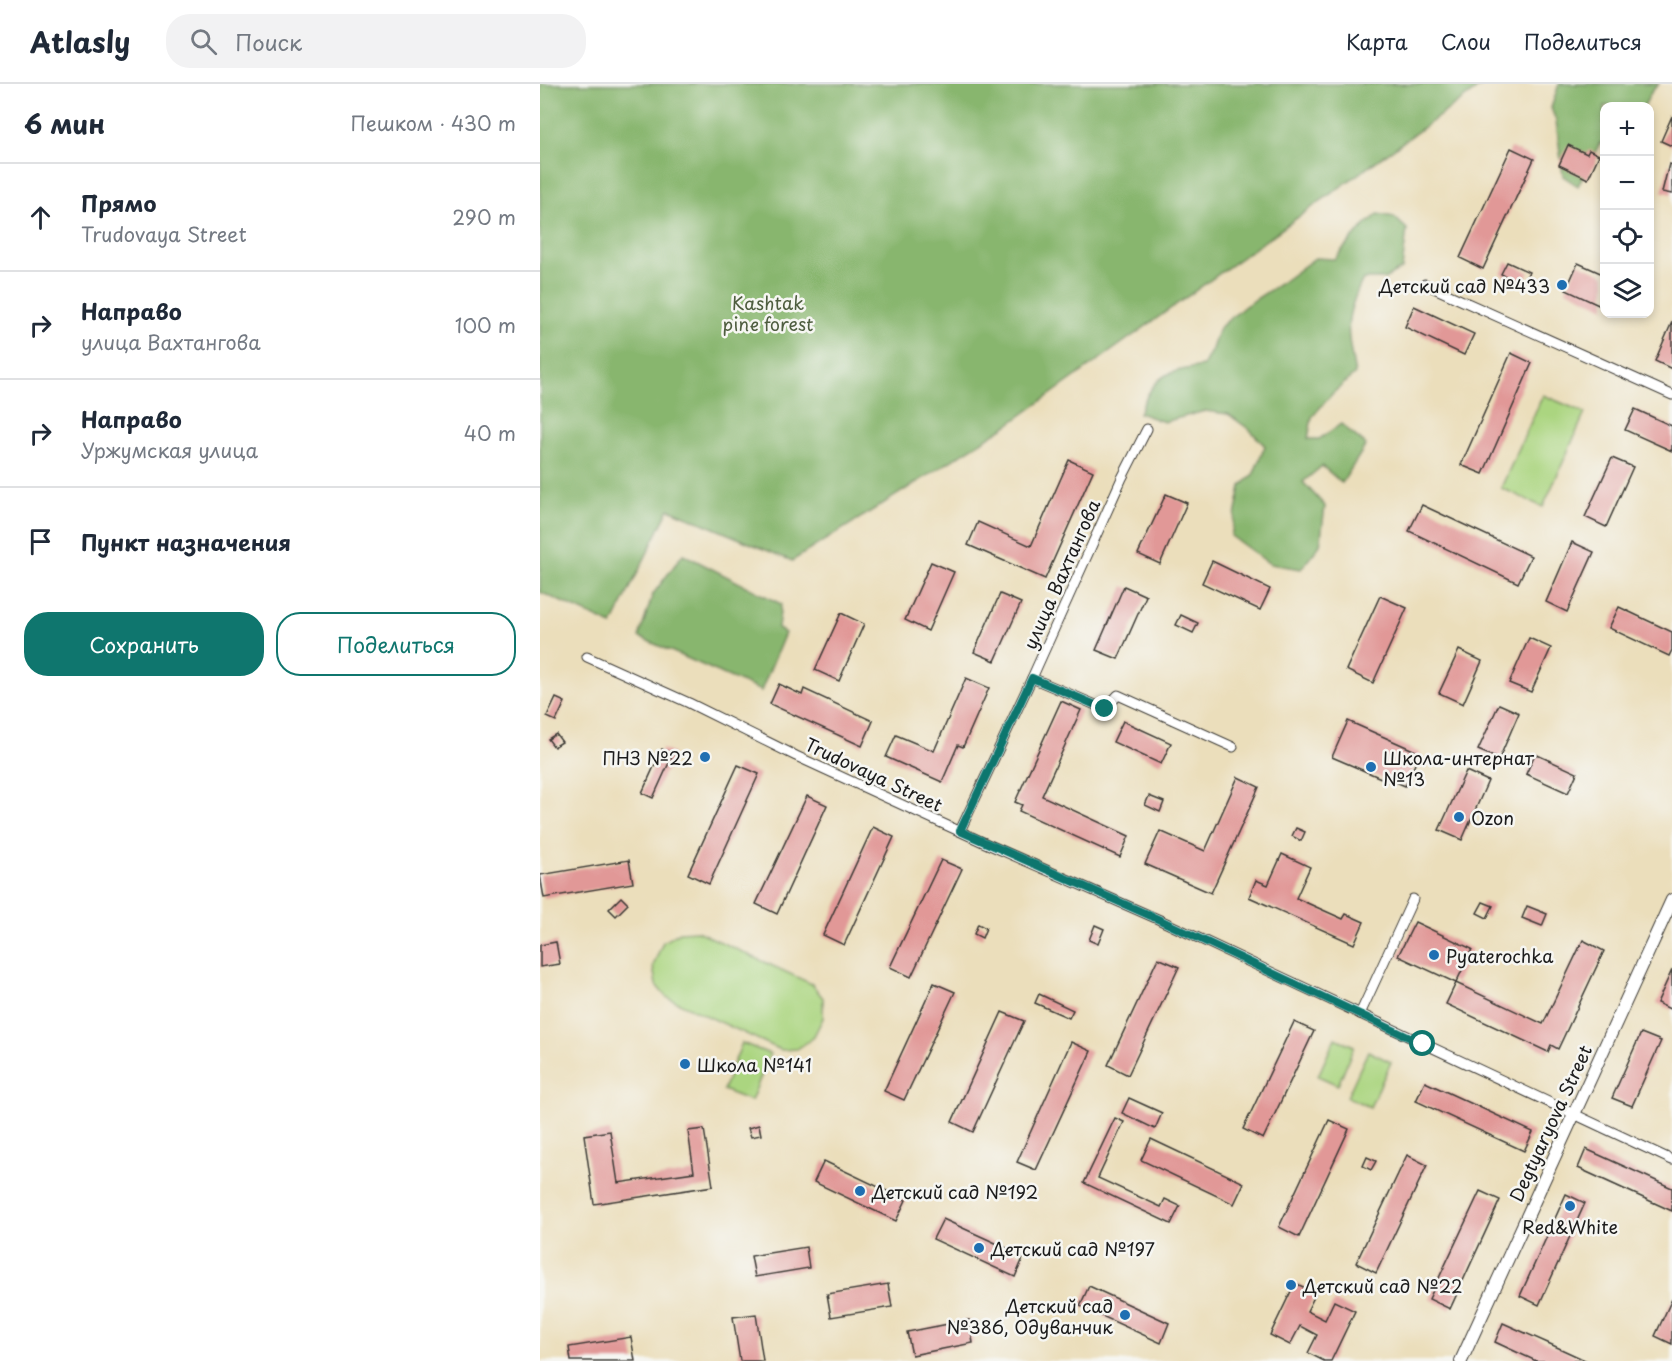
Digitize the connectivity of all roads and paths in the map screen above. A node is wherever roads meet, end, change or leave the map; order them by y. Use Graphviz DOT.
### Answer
graph roads {
  1 [pos="1425,284"];
  2 [pos="1672,395"];
  3 [pos="1147,429"];
  4 [pos="587,657"];
  5 [pos="1032,678"];
  6 [pos="1233,747"];
  7 [pos="960,831"];
  8 [pos="1413,899"];
  9 [pos="1672,900"];
  10 [pos="1360,1014"];
  11 [pos="1574,1115"];
  12 [pos="1672,1160"];
  13 [pos="1461,1361"];
  1 -- 2 [label="street"];
  3 -- 5 [label="street, улица Вахтангова"];
  4 -- 7 [label="street, Trudovaya Street"];
  5 -- 6 [label="street"];
  5 -- 7 [label="street, улица Вахтангова"];
  7 -- 10 [label="street, Trudovaya Street"];
  8 -- 10 [label="street"];
  9 -- 11 [label="street, Degtyaryova Street"];
  10 -- 11 [label="street, Trudovaya Street"];
  11 -- 12 [label="street, Trudovaya Street"];
  11 -- 13 [label="street, Degtyaryova Street"];
}
